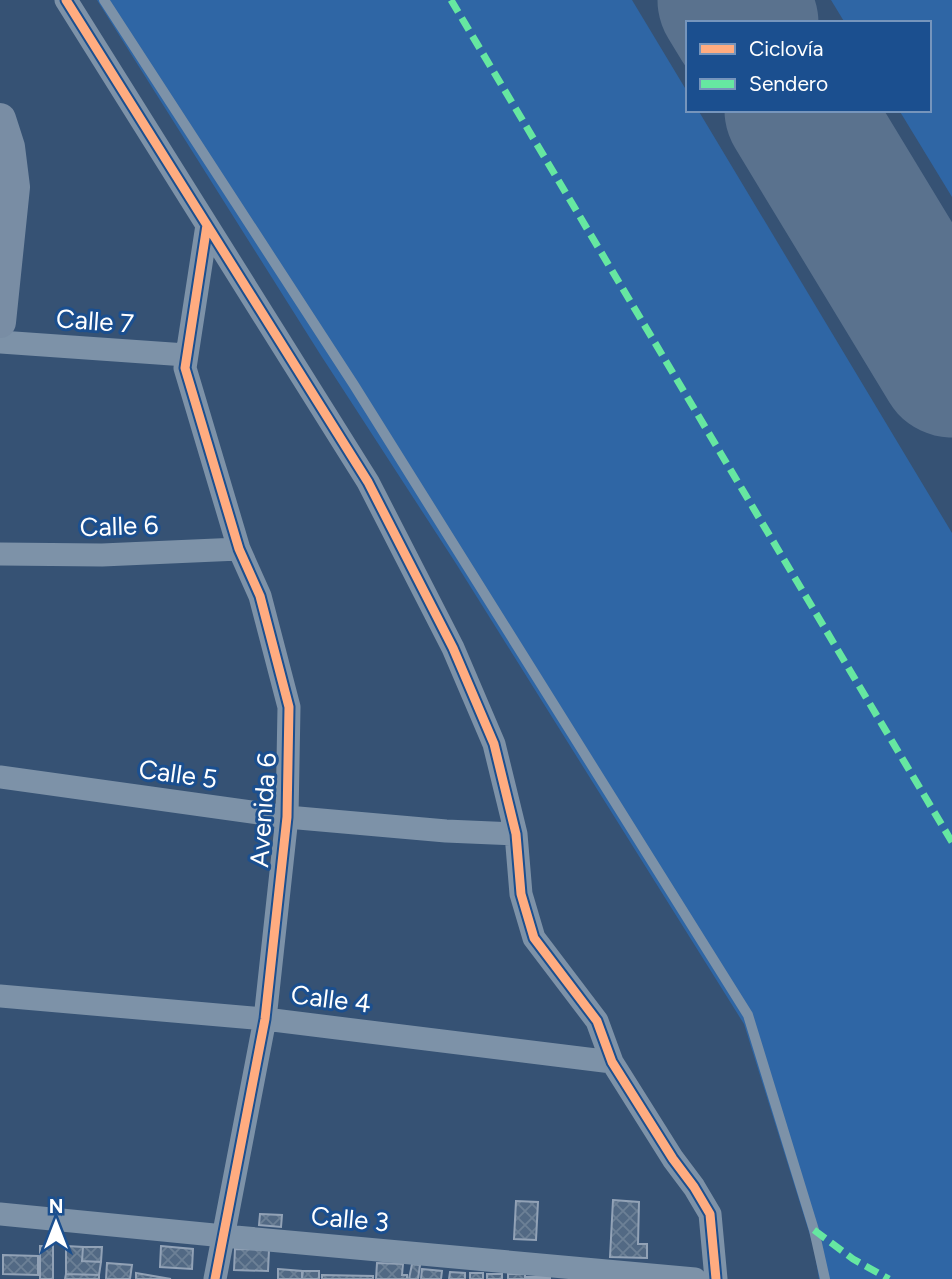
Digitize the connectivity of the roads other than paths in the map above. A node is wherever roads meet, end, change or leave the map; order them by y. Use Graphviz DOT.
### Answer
graph roads {
  1 [pos="66,0"];
  2 [pos="104,0"];
  3 [pos="0,120"];
  4 [pos="207,225"];
  5 [pos="0,322"];
  6 [pos="0,342"];
  7 [pos="186,355"];
  8 [pos="239,549"];
  9 [pos="0,554"];
  10 [pos="0,777"];
  11 [pos="288,817"];
  12 [pos="516,834"];
  13 [pos="0,996"];
  14 [pos="265,1019"];
  15 [pos="612,1062"];
  16 [pos="0,1214"];
  17 [pos="224,1236"];
  18 [pos="215,1279"];
  19 [pos="695,1279"];
  20 [pos="716,1279"];
  21 [pos="825,1279"];
  1 -- 4 [label="street"];
  2 -- 21 [label="lane"];
  3 -- 5 [label="street"];
  4 -- 7 [label="street, Avenida 6"];
  4 -- 12 [label="street"];
  6 -- 7 [label="street, Calle 7"];
  7 -- 8 [label="street, Avenida 6"];
  8 -- 9 [label="street, Calle 6"];
  8 -- 11 [label="street, Avenida 6"];
  10 -- 11 [label="street, Calle 5"];
  11 -- 12 [label="street, Calle 5"];
  11 -- 14 [label="street, Avenida 6"];
  12 -- 15 [label="street"];
  13 -- 14 [label="street, Calle 4"];
  14 -- 15 [label="street, Calle 4"];
  14 -- 17 [label="street, Avenida 6"];
  15 -- 20 [label="street"];
  16 -- 17 [label="street, Calle 3"];
  17 -- 18 [label="street, Avenida 6"];
  17 -- 19 [label="street, Calle 3"];
}
